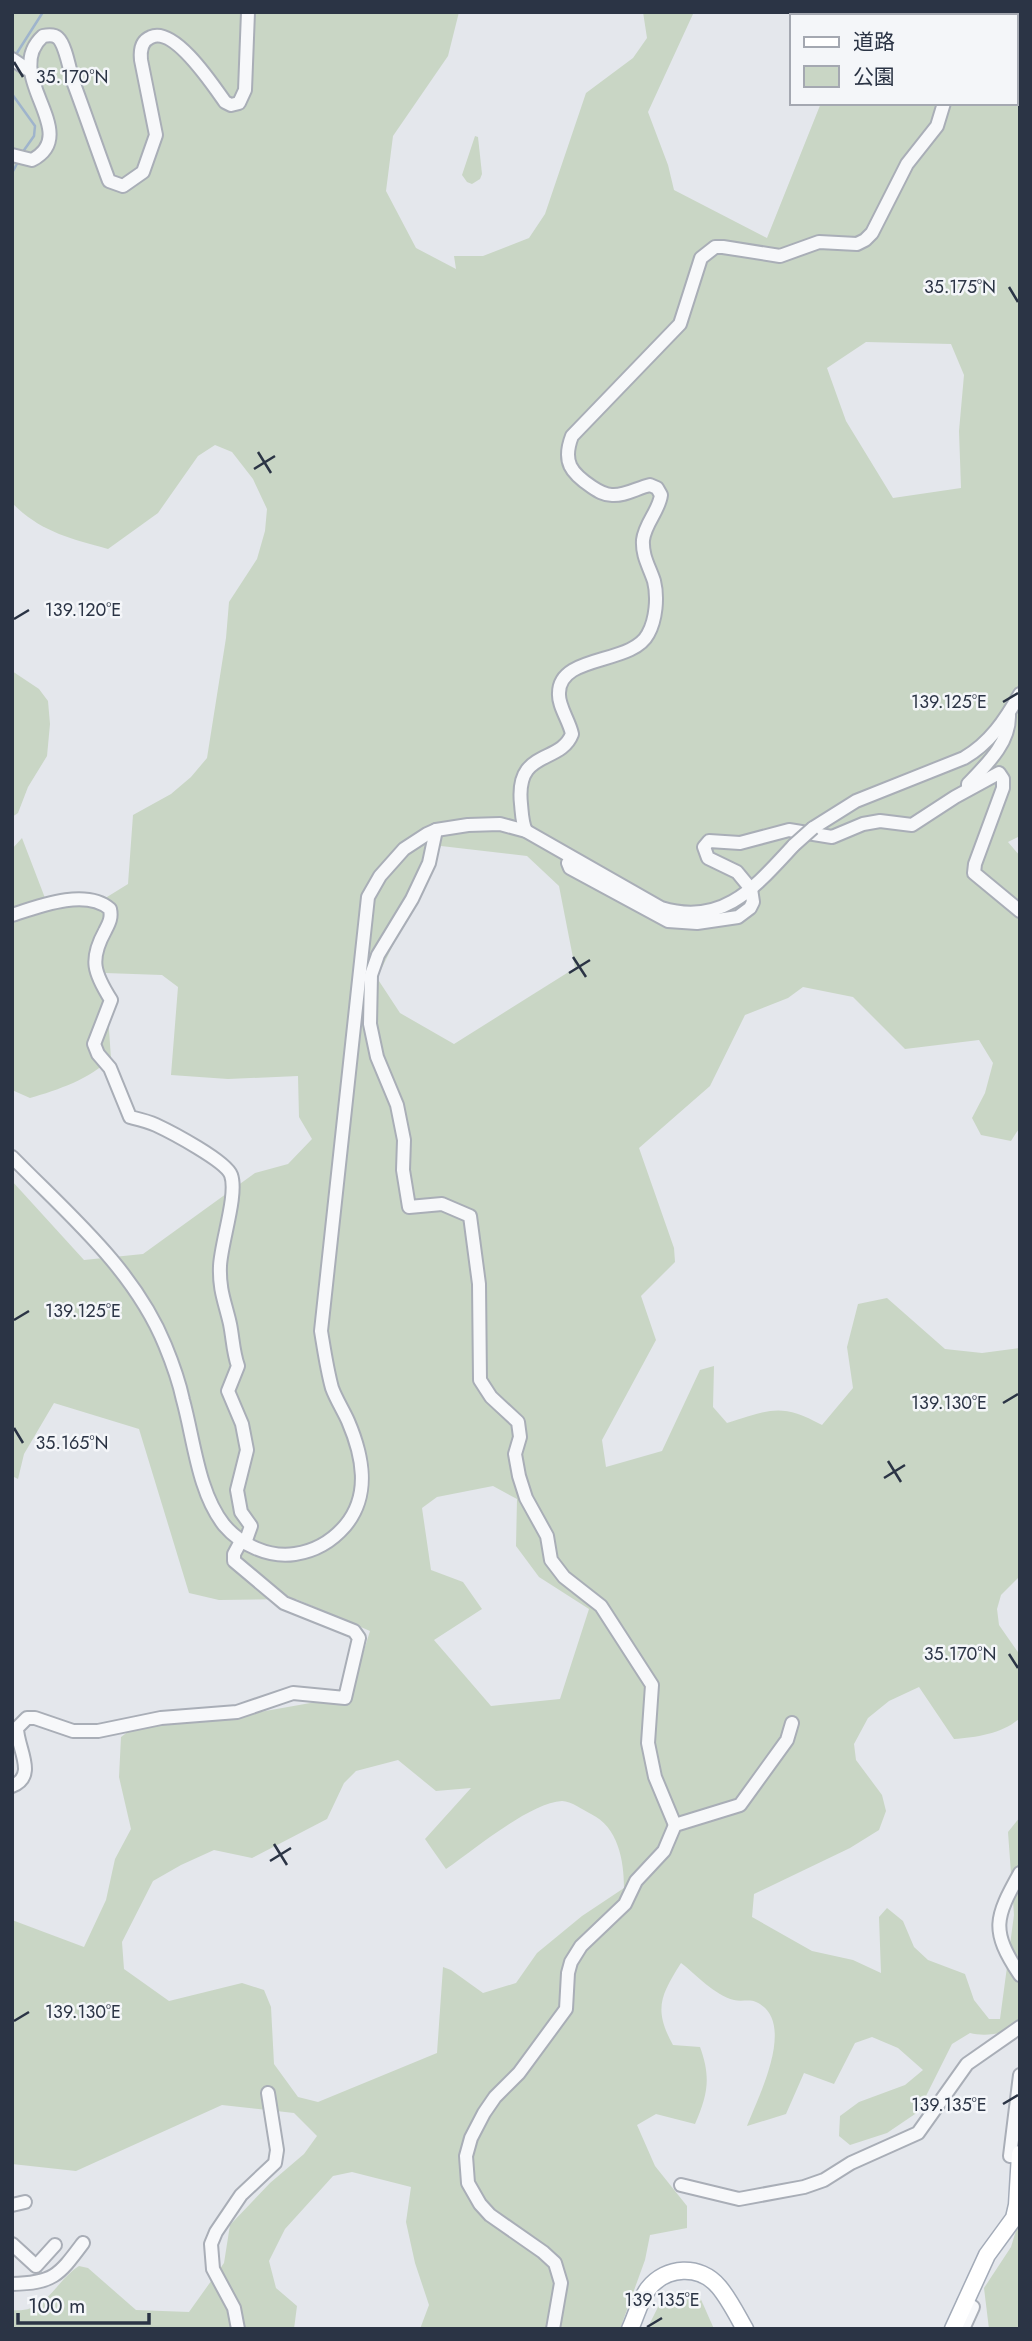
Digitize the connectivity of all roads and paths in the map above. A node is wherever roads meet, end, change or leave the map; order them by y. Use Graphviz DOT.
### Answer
graph roads {
  1 [pos="248,12"];
  2 [pos="20,64"];
  3 [pos="943,105"];
  4 [pos="13,155"];
  5 [pos="1020,694"];
  6 [pos="1009,715"];
  7 [pos="968,789"];
  8 [pos="436,830"];
  9 [pos="526,831"];
  10 [pos="751,889"];
  11 [pos="1020,911"];
  12 [pos="12,915"];
  13 [pos="12,1157"];
  14 [pos="243,1542"];
  15 [pos="792,1723"];
  16 [pos="12,1786"];
  17 [pos="675,1825"];
  18 [pos="1020,1873"];
  19 [pos="1020,1975"];
  20 [pos="1020,2028"];
  21 [pos="1020,2076"];
  22 [pos="268,2093"];
  23 [pos="1019,2156"];
  24 [pos="681,2185"];
  25 [pos="83,2243"];
  26 [pos="12,2245"];
  27 [pos="55,2245"];
  28 [pos="12,2284"];
  29 [pos="964,2302"];
  30 [pos="238,2329"];
  31 [pos="553,2329"];
  32 [pos="631,2329"];
  33 [pos="745,2329"];
  34 [pos="953,2329"];
  35 [pos="963,2329"];
  1 -- 2 [label="street"];
  2 -- 4 [label="street"];
  3 -- 9 [label="street"];
  5 -- 6 [label="street"];
  6 -- 7 [label="street"];
  6 -- 10 [label="street, bridge"];
  7 -- 10 [label="street"];
  7 -- 11 [label="street"];
  8 -- 9 [label="street"];
  8 -- 14 [label="street"];
  8 -- 17 [label="street"];
  9 -- 10 [label="street"];
  12 -- 14 [label="street"];
  13 -- 14 [label="street"];
  14 -- 16 [label="street"];
  15 -- 17 [label="street"];
  17 -- 31 [label="street"];
  18 -- 19 [label="street"];
  20 -- 24 [label="street"];
  21 -- 23 [label="street"];
  22 -- 30 [label="street"];
  23 -- 29 [label="main road"];
  25 -- 28 [label="street"];
  26 -- 27 [label="street"];
  29 -- 34 [label="main road"];
  29 -- 35 [label="street"];
  32 -- 33 [label="main road"];
}
